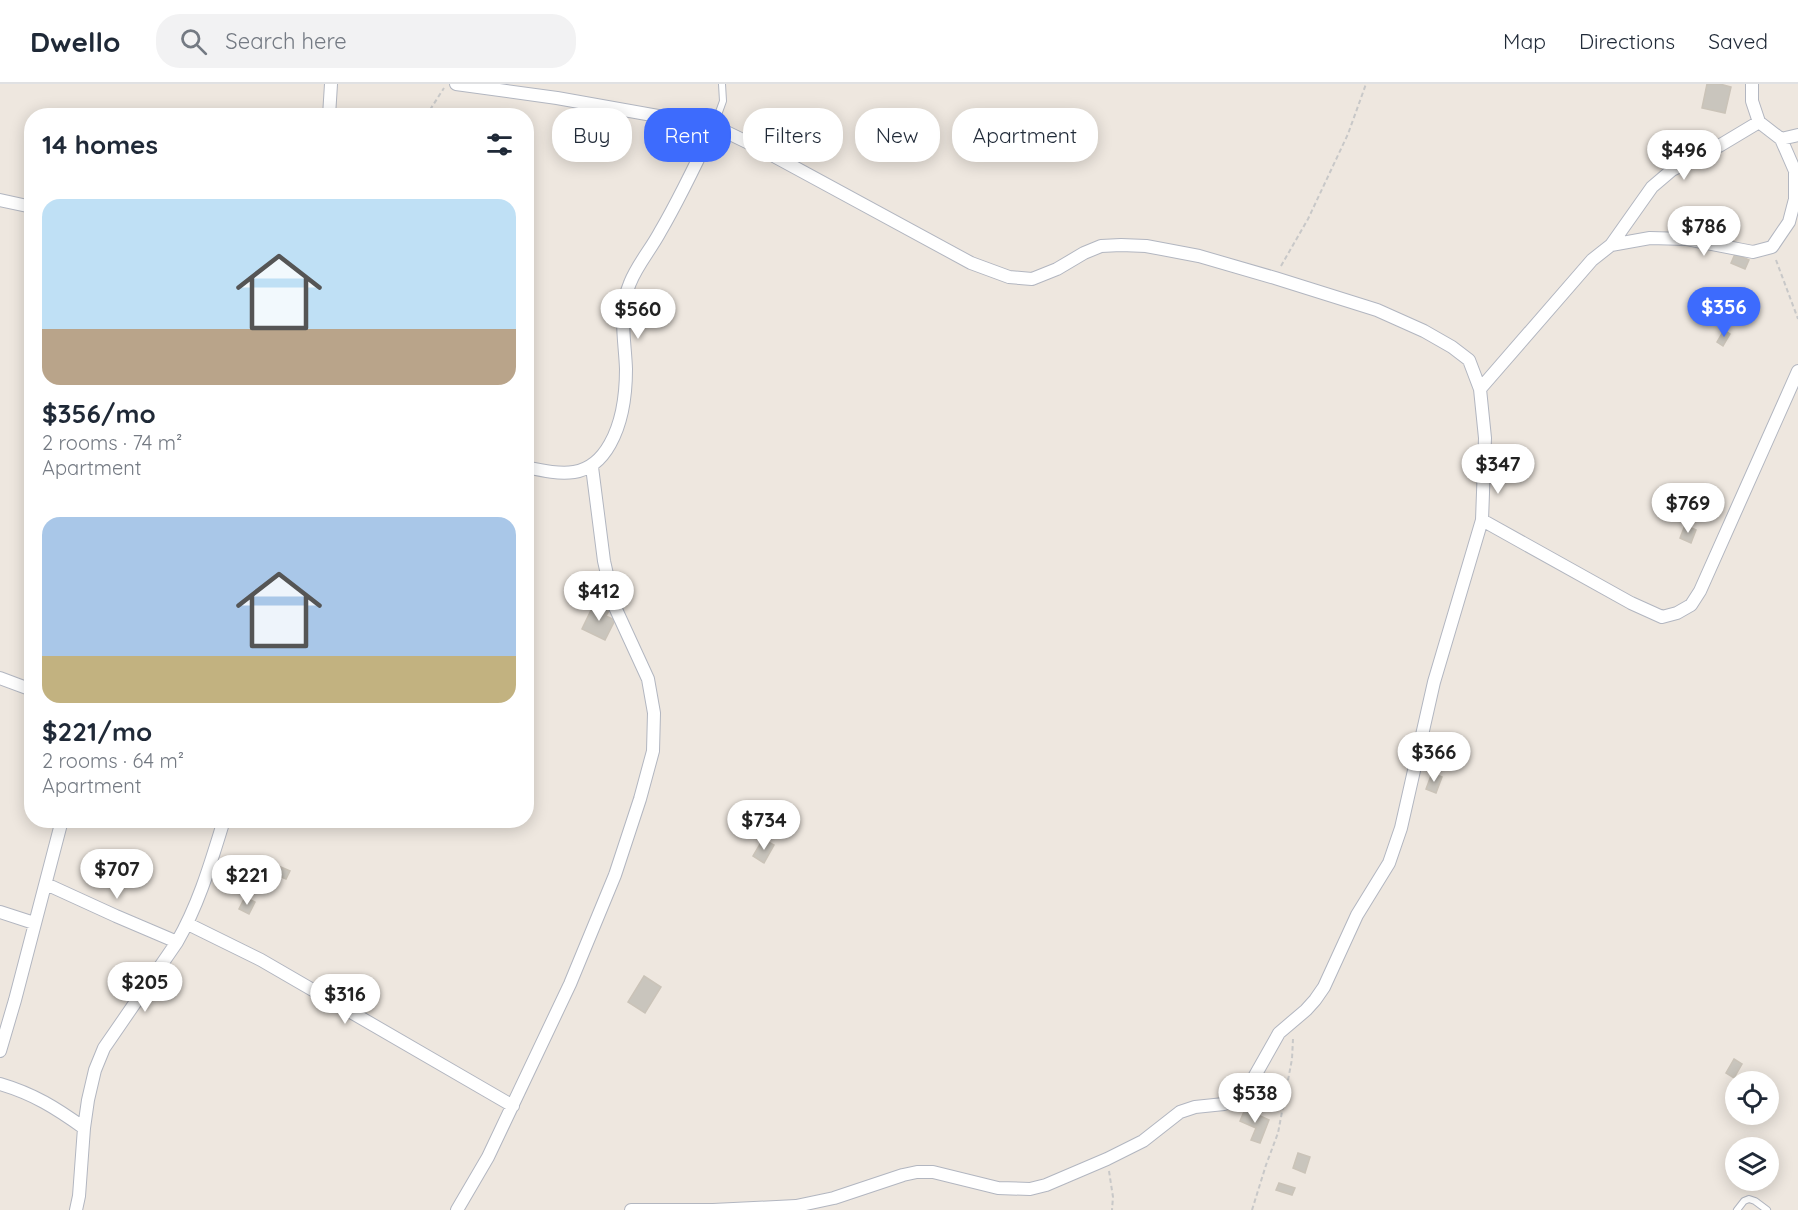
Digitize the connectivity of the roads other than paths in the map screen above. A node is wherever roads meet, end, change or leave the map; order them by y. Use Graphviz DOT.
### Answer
graph roads {
  1 [pos="331,84"];
  2 [pos="456,84"];
  3 [pos="722,84"];
  4 [pos="1752,84"];
  5 [pos="330,108"];
  6 [pos="720,108"];
  7 [pos="644,114"];
  8 [pos="1759,122"];
  9 [pos="731,134"];
  10 [pos="1798,135"];
  11 [pos="1781,139"];
  12 [pos="697,162"];
  13 [pos="0,200"];
  14 [pos="24,205"];
  15 [pos="1611,245"];
  16 [pos="1798,371"];
  17 [pos="1480,389"];
  18 [pos="592,467"];
  19 [pos="534,469"];
  20 [pos="1482,520"];
  21 [pos="0,678"];
  22 [pos="24,687"];
  23 [pos="60,828"];
  24 [pos="222,828"];
  25 [pos="46,884"];
  26 [pos="0,912"];
  27 [pos="34,923"];
  28 [pos="188,924"];
  29 [pos="177,942"];
  30 [pos="0,1051"];
  31 [pos="0,1084"];
  32 [pos="513,1106"];
  33 [pos="84,1128"];
  34 [pos="76,1210"];
  35 [pos="458,1210"];
  36 [pos="631,1210"];
  37 [pos="636,1210"];
  38 [pos="713,1210"];
  39 [pos="1737,1210"];
  40 [pos="1767,1210"];
  1 -- 5 [label="street"];
  2 -- 7 [label="street"];
  3 -- 6 [label="lane"];
  4 -- 8 [label="street"];
  8 -- 11 [label="street"];
  8 -- 15 [label="street"];
  9 -- 17 [label="street"];
  10 -- 11 [label="street"];
  11 -- 15 [label="street"];
  12 -- 18 [label="street"];
  13 -- 14 [label="street"];
  15 -- 17 [label="street"];
  16 -- 20 [label="street"];
  17 -- 20 [label="street"];
  18 -- 19 [label="street"];
  18 -- 32 [label="street"];
  20 -- 38 [label="street"];
  21 -- 22 [label="street"];
  23 -- 25 [label="street"];
  24 -- 28 [label="street"];
  25 -- 27 [label="street"];
  25 -- 29 [label="street"];
  26 -- 27 [label="street"];
  27 -- 30 [label="street"];
  28 -- 29 [label="street"];
  28 -- 32 [label="street"];
  29 -- 33 [label="street"];
  31 -- 33 [label="street"];
  32 -- 35 [label="street"];
  33 -- 34 [label="street"];
  36 -- 37 [label="street"];
  37 -- 38 [label="street"];
  39 -- 40 [label="lane"];
}
